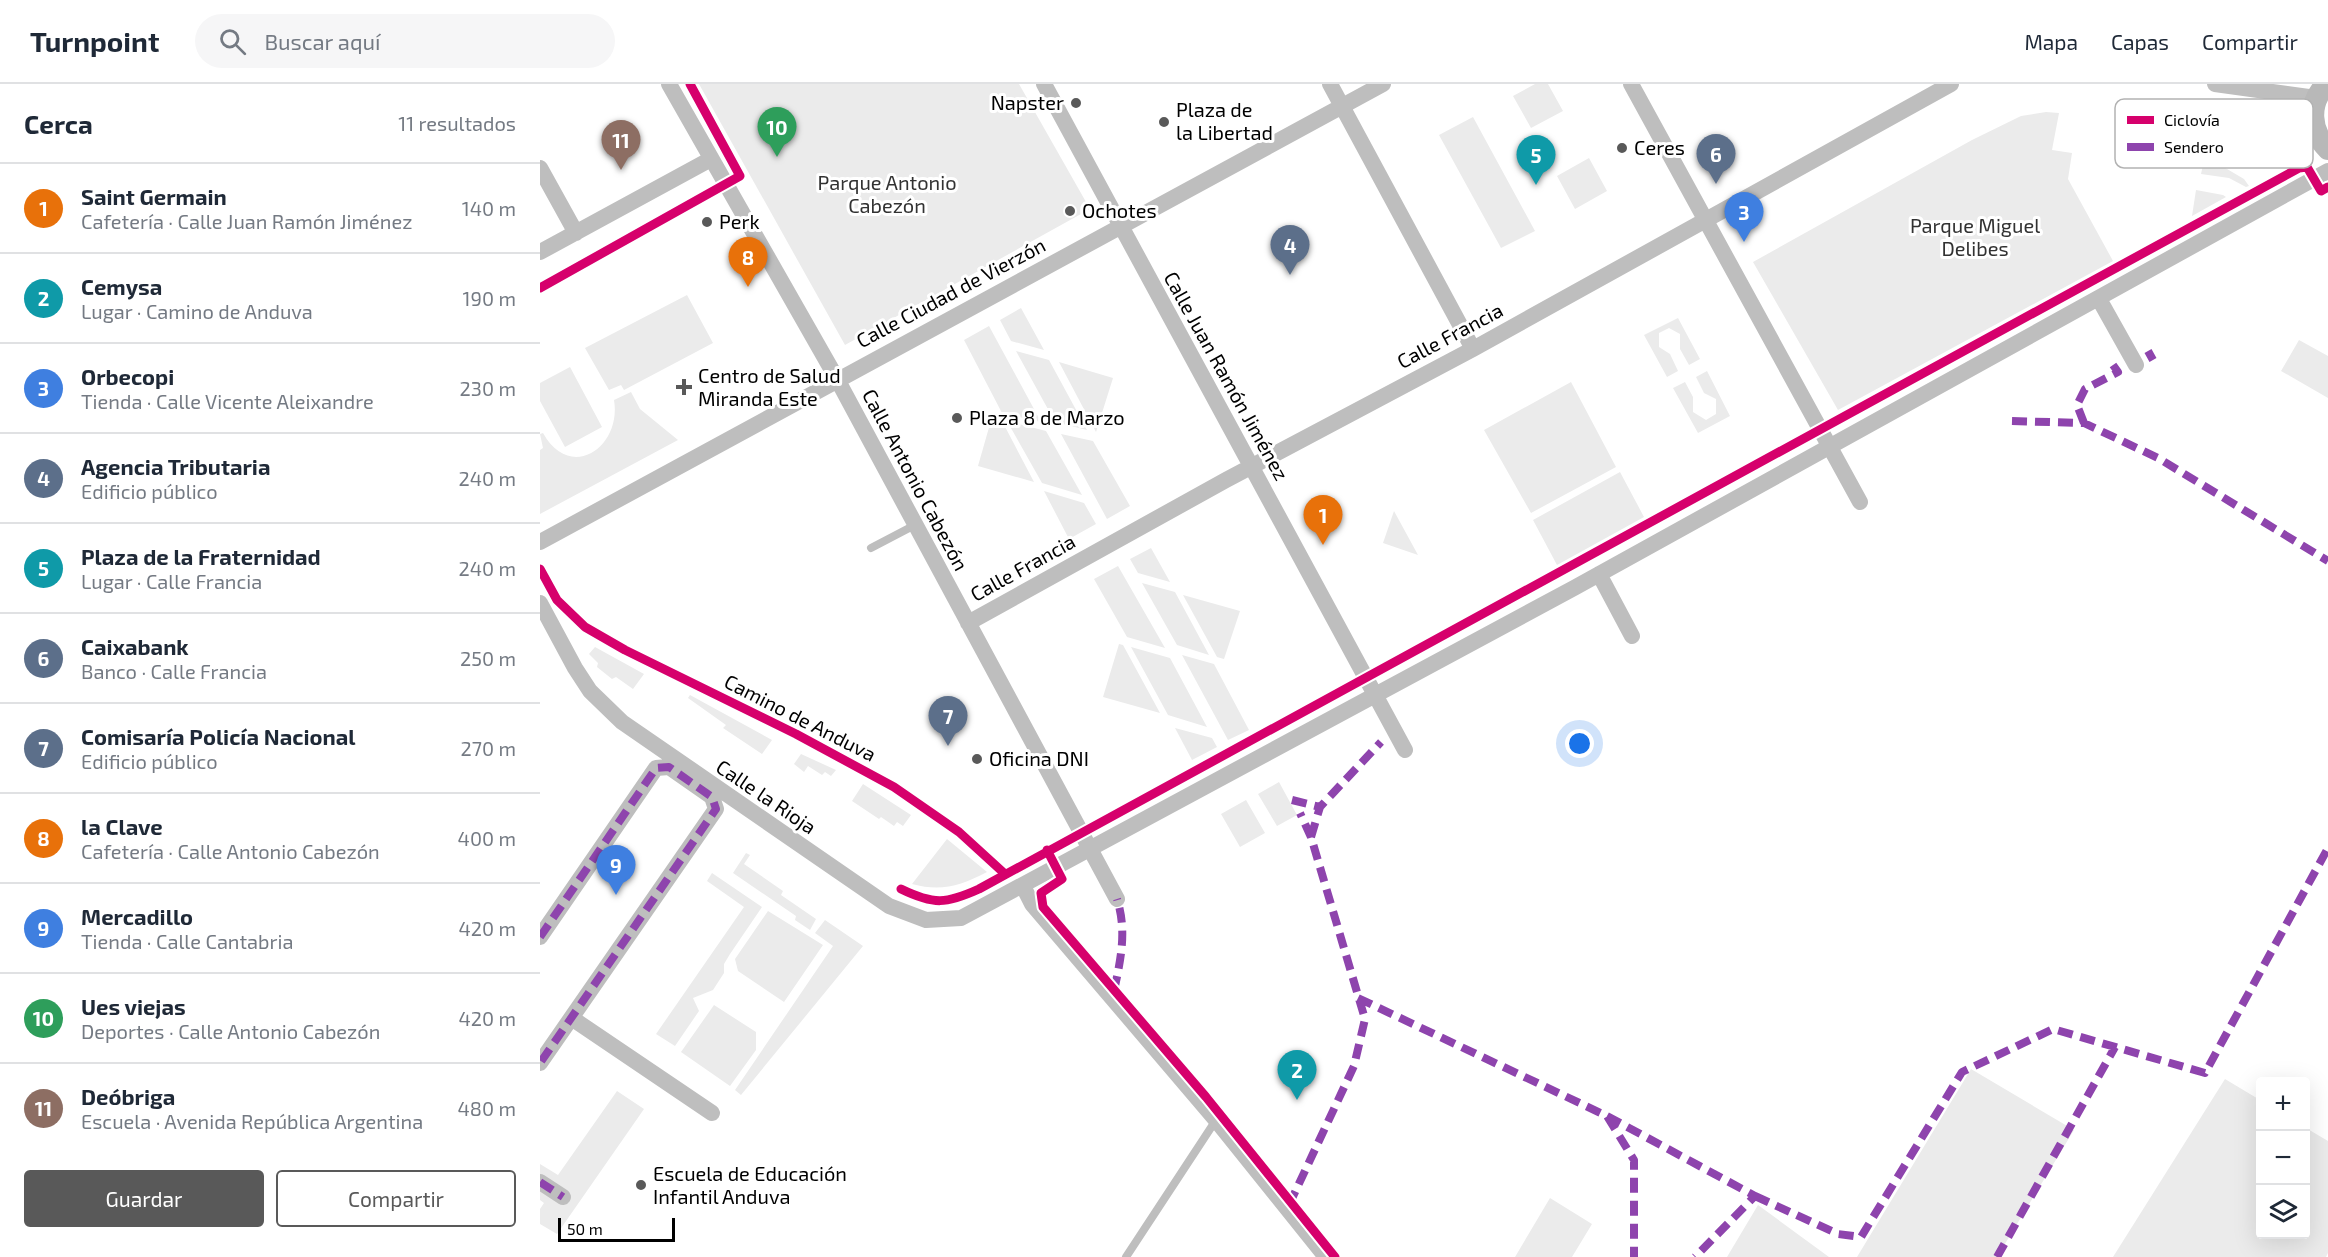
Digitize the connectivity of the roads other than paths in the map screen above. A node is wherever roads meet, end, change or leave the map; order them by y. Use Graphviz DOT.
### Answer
graph roads {
  1 [pos="669,84"];
  2 [pos="1044,84"];
  3 [pos="1330,84"];
  4 [pos="1383,84"];
  5 [pos="1630,84"];
  6 [pos="1951,84"];
  7 [pos="2215,84"];
  8 [pos="2322,88"];
  9 [pos="1342,106"];
  10 [pos="2328,149"];
  11 [pos="711,159"];
  12 [pos="540,168"];
  13 [pos="2328,171"];
  14 [pos="1704,219"];
  15 [pos="1121,225"];
  16 [pos="576,233"];
  17 [pos="540,252"];
  18 [pos="2098,299"];
  19 [pos="1473,348"];
  20 [pos="2136,365"];
  21 [pos="837,379"];
  22 [pos="1830,447"];
  23 [pos="1251,466"];
  24 [pos="1860,502"];
  25 [pos="915,525"];
  26 [pos="540,542"];
  27 [pos="870,548"];
  28 [pos="1599,574"];
  29 [pos="540,603"];
  30 [pos="968,623"];
  31 [pos="1632,636"];
  32 [pos="1376,693"];
  33 [pos="1405,750"];
  34 [pos="662,751"];
  35 [pos="729,798"];
  36 [pos="1091,850"];
  37 [pos="1023,886"];
  38 [pos="1117,899"];
  39 [pos="540,927"];
  40 [pos="540,937"];
  41 [pos="576,1021"];
  42 [pos="540,1064"];
  43 [pos="540,1072"];
  44 [pos="712,1113"];
  45 [pos="1216,1119"];
  46 [pos="540,1182"];
  47 [pos="563,1197"];
  48 [pos="1126,1257"];
  49 [pos="1326,1257"];
  1 -- 11 [label="street, Calle Antonio Cabezón"];
  2 -- 15 [label="street, Calle Juan Ramón Jiménez"];
  3 -- 9 [label="street"];
  4 -- 9 [label="street, Calle Ciudad de Vierzón"];
  5 -- 14 [label="street"];
  6 -- 14 [label="street, Calle Francia"];
  7 -- 8 [label="street"];
  8 -- 10 [label="main road"];
  9 -- 15 [label="street, Calle Ciudad de Vierzón"];
  9 -- 19 [label="street"];
  11 -- 16 [label="street"];
  11 -- 21 [label="street, Calle Antonio Cabezón"];
  12 -- 16 [label="street"];
  13 -- 18 [label="street, Calle la Rioja"];
  14 -- 19 [label="street, Calle Francia"];
  14 -- 22 [label="street"];
  15 -- 21 [label="street, Calle Ciudad de Vierzón"];
  15 -- 23 [label="street, Calle Juan Ramón Jiménez"];
  16 -- 17 [label="street"];
  18 -- 20 [label="street"];
  18 -- 22 [label="street, Calle la Rioja"];
  19 -- 23 [label="street, Calle Francia"];
  21 -- 25 [label="street, Calle Antonio Cabezón"];
  21 -- 26 [label="street, Calle Ciudad de Vierzón"];
  22 -- 24 [label="street"];
  22 -- 28 [label="street, Calle la Rioja"];
  23 -- 30 [label="street, Calle Francia"];
  23 -- 32 [label="street, Calle Juan Ramón Jiménez"];
  25 -- 27 [label="lane"];
  25 -- 30 [label="street, Calle Antonio Cabezón"];
  28 -- 31 [label="street"];
  28 -- 32 [label="street, Calle la Rioja"];
  29 -- 34 [label="street, Calle la Rioja"];
  30 -- 36 [label="street, Calle Antonio Cabezón"];
  32 -- 33 [label="street, Calle Juan Ramón Jiménez"];
  32 -- 36 [label="street, Calle la Rioja"];
  34 -- 35 [label="street, Calle la Rioja"];
  34 -- 39 [label="street"];
  35 -- 37 [label="street, Calle la Rioja"];
  35 -- 41 [label="street"];
  36 -- 37 [label="street, Calle la Rioja"];
  36 -- 38 [label="street, Calle Antonio Cabezón"];
  37 -- 45 [label="street"];
  40 -- 42 [label="street"];
  41 -- 43 [label="street"];
  41 -- 44 [label="street"];
  45 -- 48 [label="lane"];
  45 -- 49 [label="street"];
  46 -- 47 [label="street"];
}
